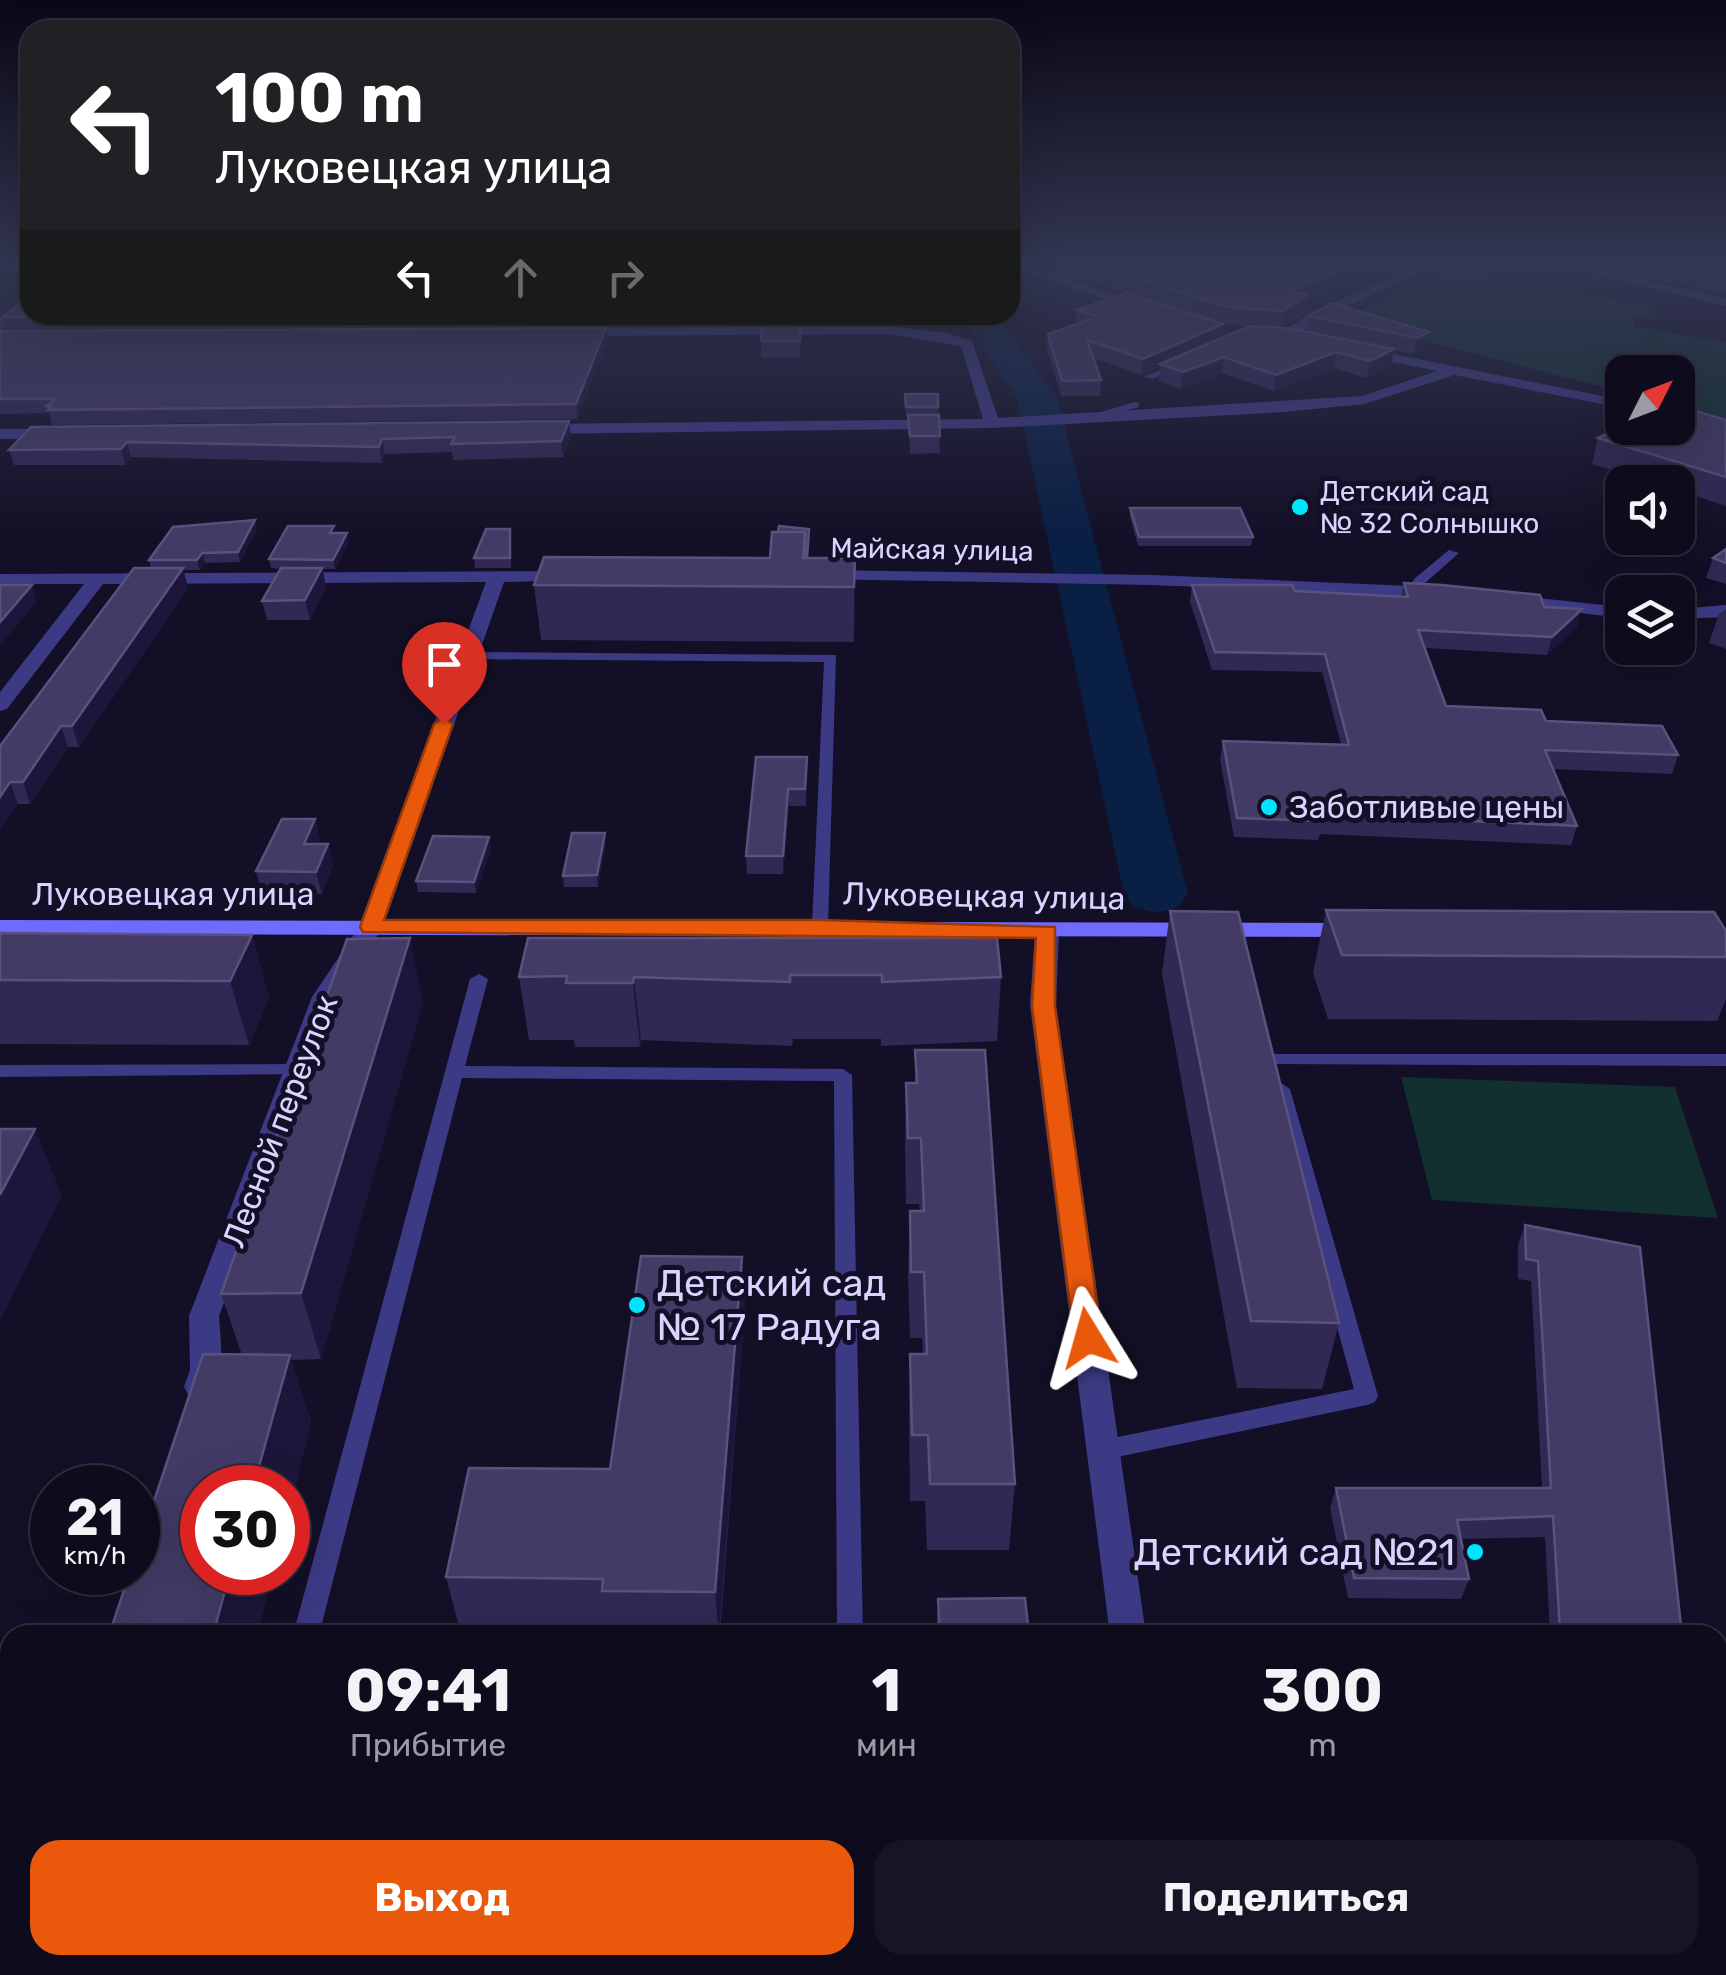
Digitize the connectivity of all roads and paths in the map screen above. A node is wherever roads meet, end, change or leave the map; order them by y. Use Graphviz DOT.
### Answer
graph roads {
  1 [pos="971,355"];
  2 [pos="1378,355"];
  3 [pos="1198,356"];
  4 [pos="1455,370"];
  5 [pos="1149,376"];
  6 [pos="1605,401"];
  7 [pos="1135,404"];
  8 [pos="1084,418"];
  9 [pos="992,423"];
  10 [pos="523,429"];
  11 [pos="0,434"];
  12 [pos="78,434"];
  13 [pos="1453,553"];
  14 [pos="802,575"];
  15 [pos="497,576"];
  16 [pos="592,576"];
  17 [pos="98,579"];
  18 [pos="0,580"];
  19 [pos="1415,590"];
  20 [pos="1450,594"];
  21 [pos="1486,597"];
  22 [pos="1726,610"];
  23 [pos="1605,611"];
  24 [pos="1695,613"];
  25 [pos="468,656"];
  26 [pos="0,704"];
  27 [pos="820,926"];
  28 [pos="0,927"];
  29 [pos="371,927"];
  30 [pos="1374,930"];
  31 [pos="1047,931"];
  32 [pos="479,980"];
  33 [pos="1726,1060"];
  34 [pos="297,1070"];
  35 [pos="0,1071"];
  36 [pos="456,1072"];
  37 [pos="193,1406"];
  38 [pos="1103,1450"];
  39 [pos="309,1625"];
  40 [pos="850,1625"];
  41 [pos="1127,1625"];
  1 -- 9 [label="street"];
  2 -- 4 [label="street"];
  3 -- 5 [label="lane"];
  4 -- 6 [label="street"];
  4 -- 8 [label="street"];
  7 -- 8 [label="lane"];
  8 -- 9 [label="street"];
  9 -- 10 [label="street"];
  11 -- 12 [label="street"];
  13 -- 19 [label="lane"];
  14 -- 19 [label="street, Майская улица"];
  15 -- 16 [label="street"];
  15 -- 17 [label="street"];
  15 -- 25 [label="street, Лесной переулок"];
  17 -- 18 [label="street"];
  17 -- 26 [label="street"];
  19 -- 20 [label="street, Майская улица"];
  21 -- 23 [label="street"];
  22 -- 24 [label="street"];
  25 -- 27 [label="lane"];
  25 -- 29 [label="street, Лесной переулок"];
  27 -- 29 [label="street, Луковецкая улица"];
  27 -- 31 [label="street, Луковецкая улица"];
  28 -- 29 [label="street, Луковецкая улица"];
  29 -- 34 [label="street, Лесной переулок"];
  30 -- 31 [label="street, Луковецкая улица"];
  31 -- 38 [label="street"];
  32 -- 36 [label="lane"];
  33 -- 38 [label="lane"];
  34 -- 35 [label="lane"];
  34 -- 37 [label="street, Лесной переулок"];
  36 -- 39 [label="lane"];
  36 -- 40 [label="lane"];
  38 -- 41 [label="street"];
}
